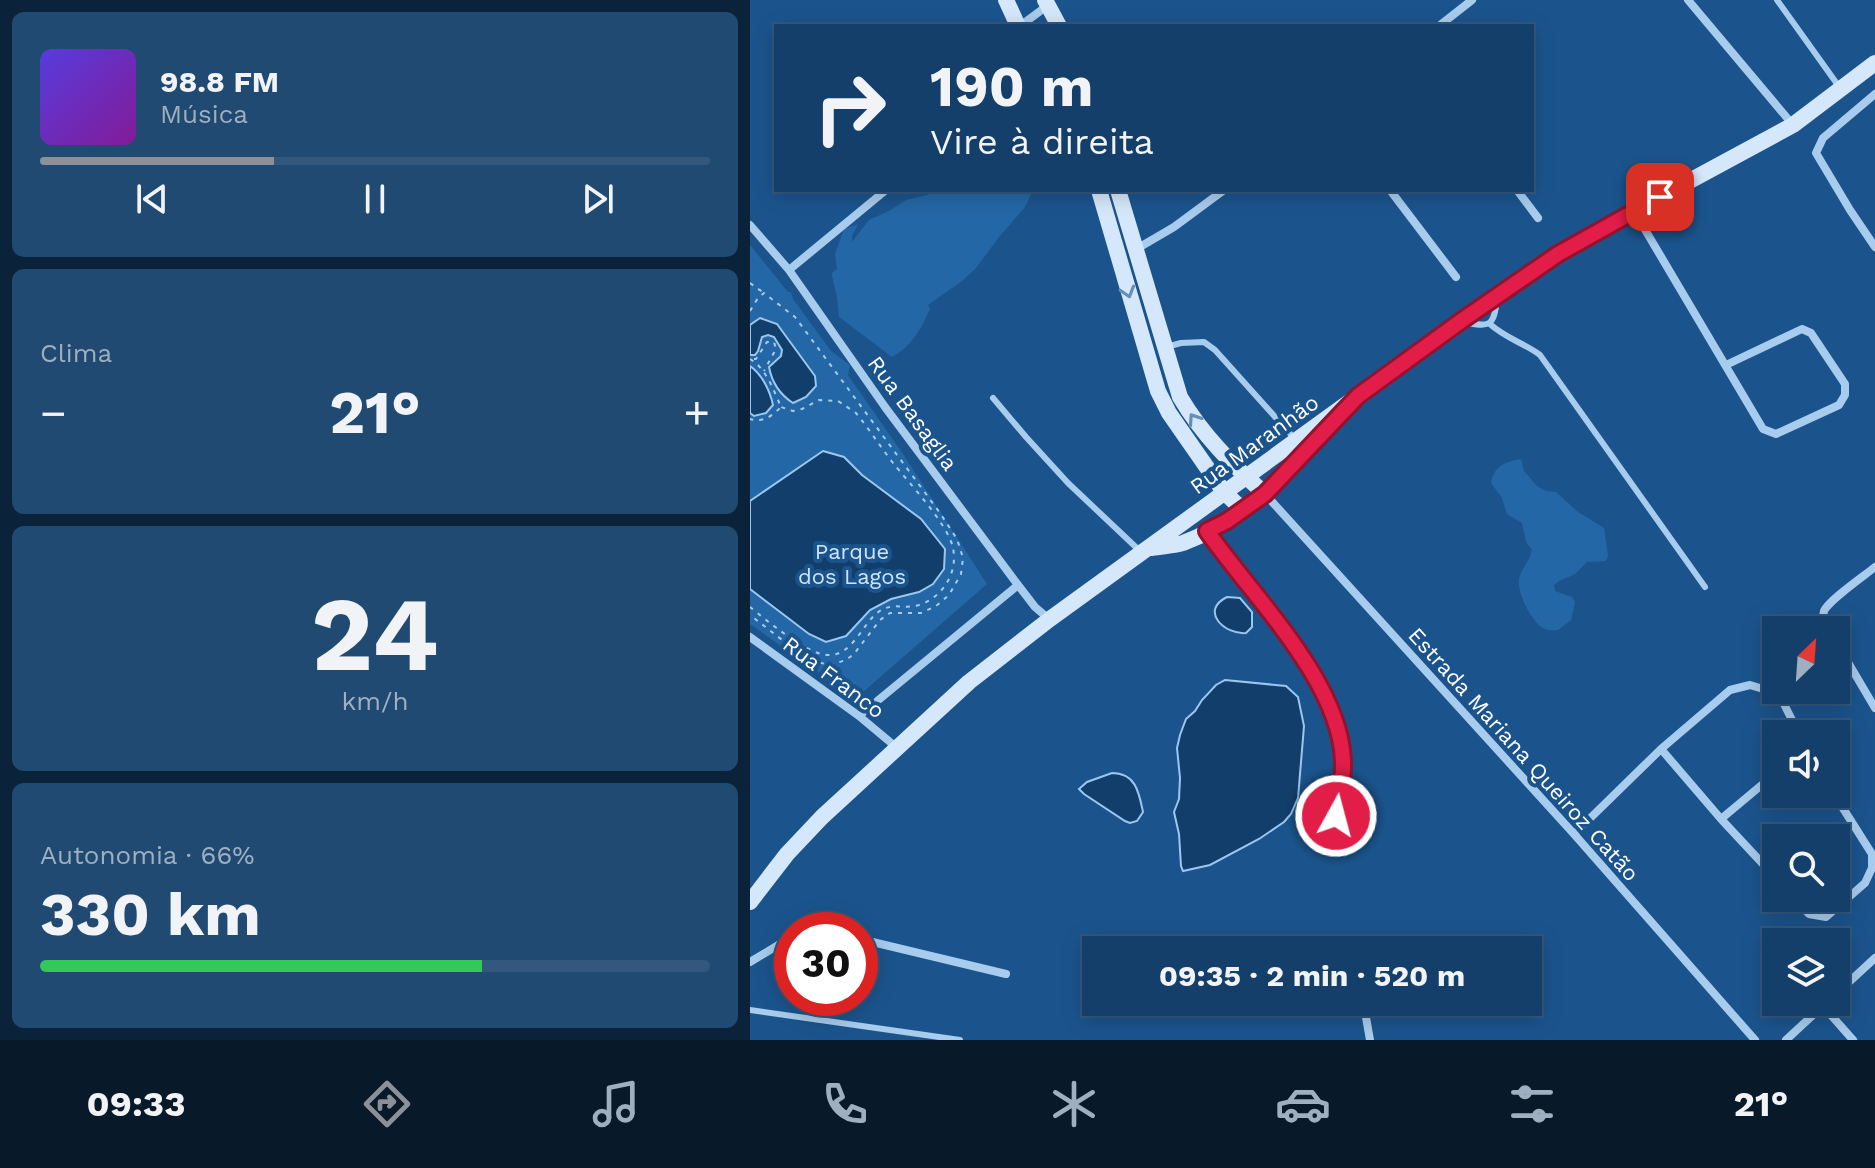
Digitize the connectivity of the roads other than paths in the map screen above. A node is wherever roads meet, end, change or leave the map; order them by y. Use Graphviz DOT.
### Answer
graph roads {
  1 [pos="1006,0"];
  2 [pos="1472,0"];
  3 [pos="1688,0"];
  4 [pos="1777,0"];
  5 [pos="1049,2"];
  6 [pos="1018,24"];
  7 [pos="1022,24"];
  8 [pos="1058,24"];
  9 [pos="1442,24"];
  10 [pos="1875,63"];
  11 [pos="1841,90"];
  12 [pos="1875,94"];
  13 [pos="1793,125"];
  14 [pos="884,192"];
  15 [pos="1100,192"];
  16 [pos="1119,192"];
  17 [pos="1221,192"];
  18 [pos="1392,192"];
  19 [pos="1518,192"];
  20 [pos="1634,211"];
  21 [pos="1538,218"];
  22 [pos="750,225"];
  23 [pos="1875,247"];
  24 [pos="1137,250"];
  25 [pos="1118,257"];
  26 [pos="789,270"];
  27 [pos="1456,277"];
  28 [pos="1497,295"];
  29 [pos="1461,321"];
  30 [pos="1490,324"];
  31 [pos="1166,347"];
  32 [pos="1726,365"];
  33 [pos="1358,396"];
  34 [pos="993,398"];
  35 [pos="1296,441"];
  36 [pos="1246,477"];
  37 [pos="1224,492"];
  38 [pos="1265,494"];
  39 [pos="1243,510"];
  40 [pos="1207,531"];
  41 [pos="1145,550"];
  42 [pos="1875,567"];
  43 [pos="1018,585"];
  44 [pos="1705,587"];
  45 [pos="1824,616"];
  46 [pos="1050,619"];
  47 [pos="750,637"];
  48 [pos="1850,666"];
  49 [pos="1875,708"];
  50 [pos="859,716"];
  51 [pos="1792,720"];
  52 [pos="896,747"];
  53 [pos="1661,749"];
  54 [pos="1762,785"];
  55 [pos="1843,808"];
  56 [pos="1336,816"];
  57 [pos="1721,819"];
  58 [pos="1574,834"];
  59 [pos="1762,863"];
  60 [pos="1850,896"];
  61 [pos="750,902"];
  62 [pos="1807,912"];
  63 [pos="1832,912"];
  64 [pos="878,943"];
  65 [pos="774,948"];
  66 [pos="1875,958"];
  67 [pos="750,962"];
  68 [pos="1006,974"];
  69 [pos="1850,981"];
  70 [pos="750,1010"];
  71 [pos="1366,1016"];
  72 [pos="1812,1016"];
  73 [pos="1834,1016"];
  74 [pos="1748,1032"];
  75 [pos="960,1040"];
  76 [pos="1370,1040"];
  77 [pos="1739,1040"];
  78 [pos="1755,1040"];
  79 [pos="1786,1040"];
  80 [pos="1853,1040"];
  1 -- 6 [label="main road"];
  2 -- 9 [label="street"];
  3 -- 13 [label="street"];
  4 -- 11 [label="lane"];
  5 -- 7 [label="street"];
  5 -- 8 [label="main road"];
  10 -- 11 [label="main road, Rua Maranhão"];
  11 -- 13 [label="main road, Rua Maranhão"];
  12 -- 23 [label="street"];
  13 -- 20 [label="main road, Rua Maranhão"];
  14 -- 26 [label="street"];
  15 -- 25 [label="main road"];
  16 -- 24 [label="main road"];
  17 -- 24 [label="street"];
  18 -- 27 [label="street"];
  19 -- 21 [label="street"];
  20 -- 28 [label="main road, Rua Maranhão"];
  20 -- 32 [label="street"];
  22 -- 26 [label="street, Rua Basaglia"];
  24 -- 25 [label="street"];
  24 -- 31 [label="main road"];
  25 -- 37 [label="main road, one-way"];
  26 -- 43 [label="street, Rua Basaglia"];
  28 -- 29 [label="main road, Rua Maranhão"];
  28 -- 30 [label="lane"];
  29 -- 30 [label="lane"];
  29 -- 33 [label="main road, Rua Maranhão"];
  30 -- 44 [label="lane"];
  31 -- 35 [label="lane"];
  36 -- 31 [label="main road, one-way"];
  32 -- 32 [label="street"];
  33 -- 35 [label="main road, Rua Maranhão"];
  33 -- 38 [label="main road"];
  34 -- 41 [label="lane"];
  35 -- 36 [label="main road, Rua Maranhão"];
  36 -- 37 [label="main road, Rua Maranhão"];
  36 -- 38 [label="main road"];
  37 -- 39 [label="main road"];
  37 -- 41 [label="main road, Rua Maranhão"];
  38 -- 39 [label="main road"];
  38 -- 58 [label="street, Estrada Mariana Queiroz Catão"];
  39 -- 40 [label="main road"];
  40 -- 41 [label="main road"];
  40 -- 56 [label="street"];
  41 -- 46 [label="main road, Rua Maranhão"];
  42 -- 45 [label="street"];
  43 -- 46 [label="street, Rua Basaglia"];
  43 -- 50 [label="street"];
  46 -- 52 [label="main road, Rua Maranhão"];
  47 -- 50 [label="street, Rua Franco"];
  48 -- 49 [label="street"];
  50 -- 52 [label="street, Rua Franco"];
  51 -- 53 [label="street"];
  52 -- 61 [label="main road, Rua Maranhão"];
  53 -- 57 [label="street"];
  53 -- 58 [label="street"];
  54 -- 57 [label="street"];
  55 -- 60 [label="street"];
  57 -- 59 [label="street"];
  58 -- 74 [label="street, Estrada Mariana Queiroz Catão"];
  62 -- 63 [label="street"];
  64 -- 68 [label="street"];
  65 -- 67 [label="street"];
  66 -- 69 [label="street"];
  70 -- 75 [label="lane"];
  71 -- 76 [label="street"];
  72 -- 79 [label="street"];
  73 -- 80 [label="street"];
  74 -- 77 [label="street"];
  74 -- 78 [label="street, Estrada Mariana Queiroz Catão"];
}
